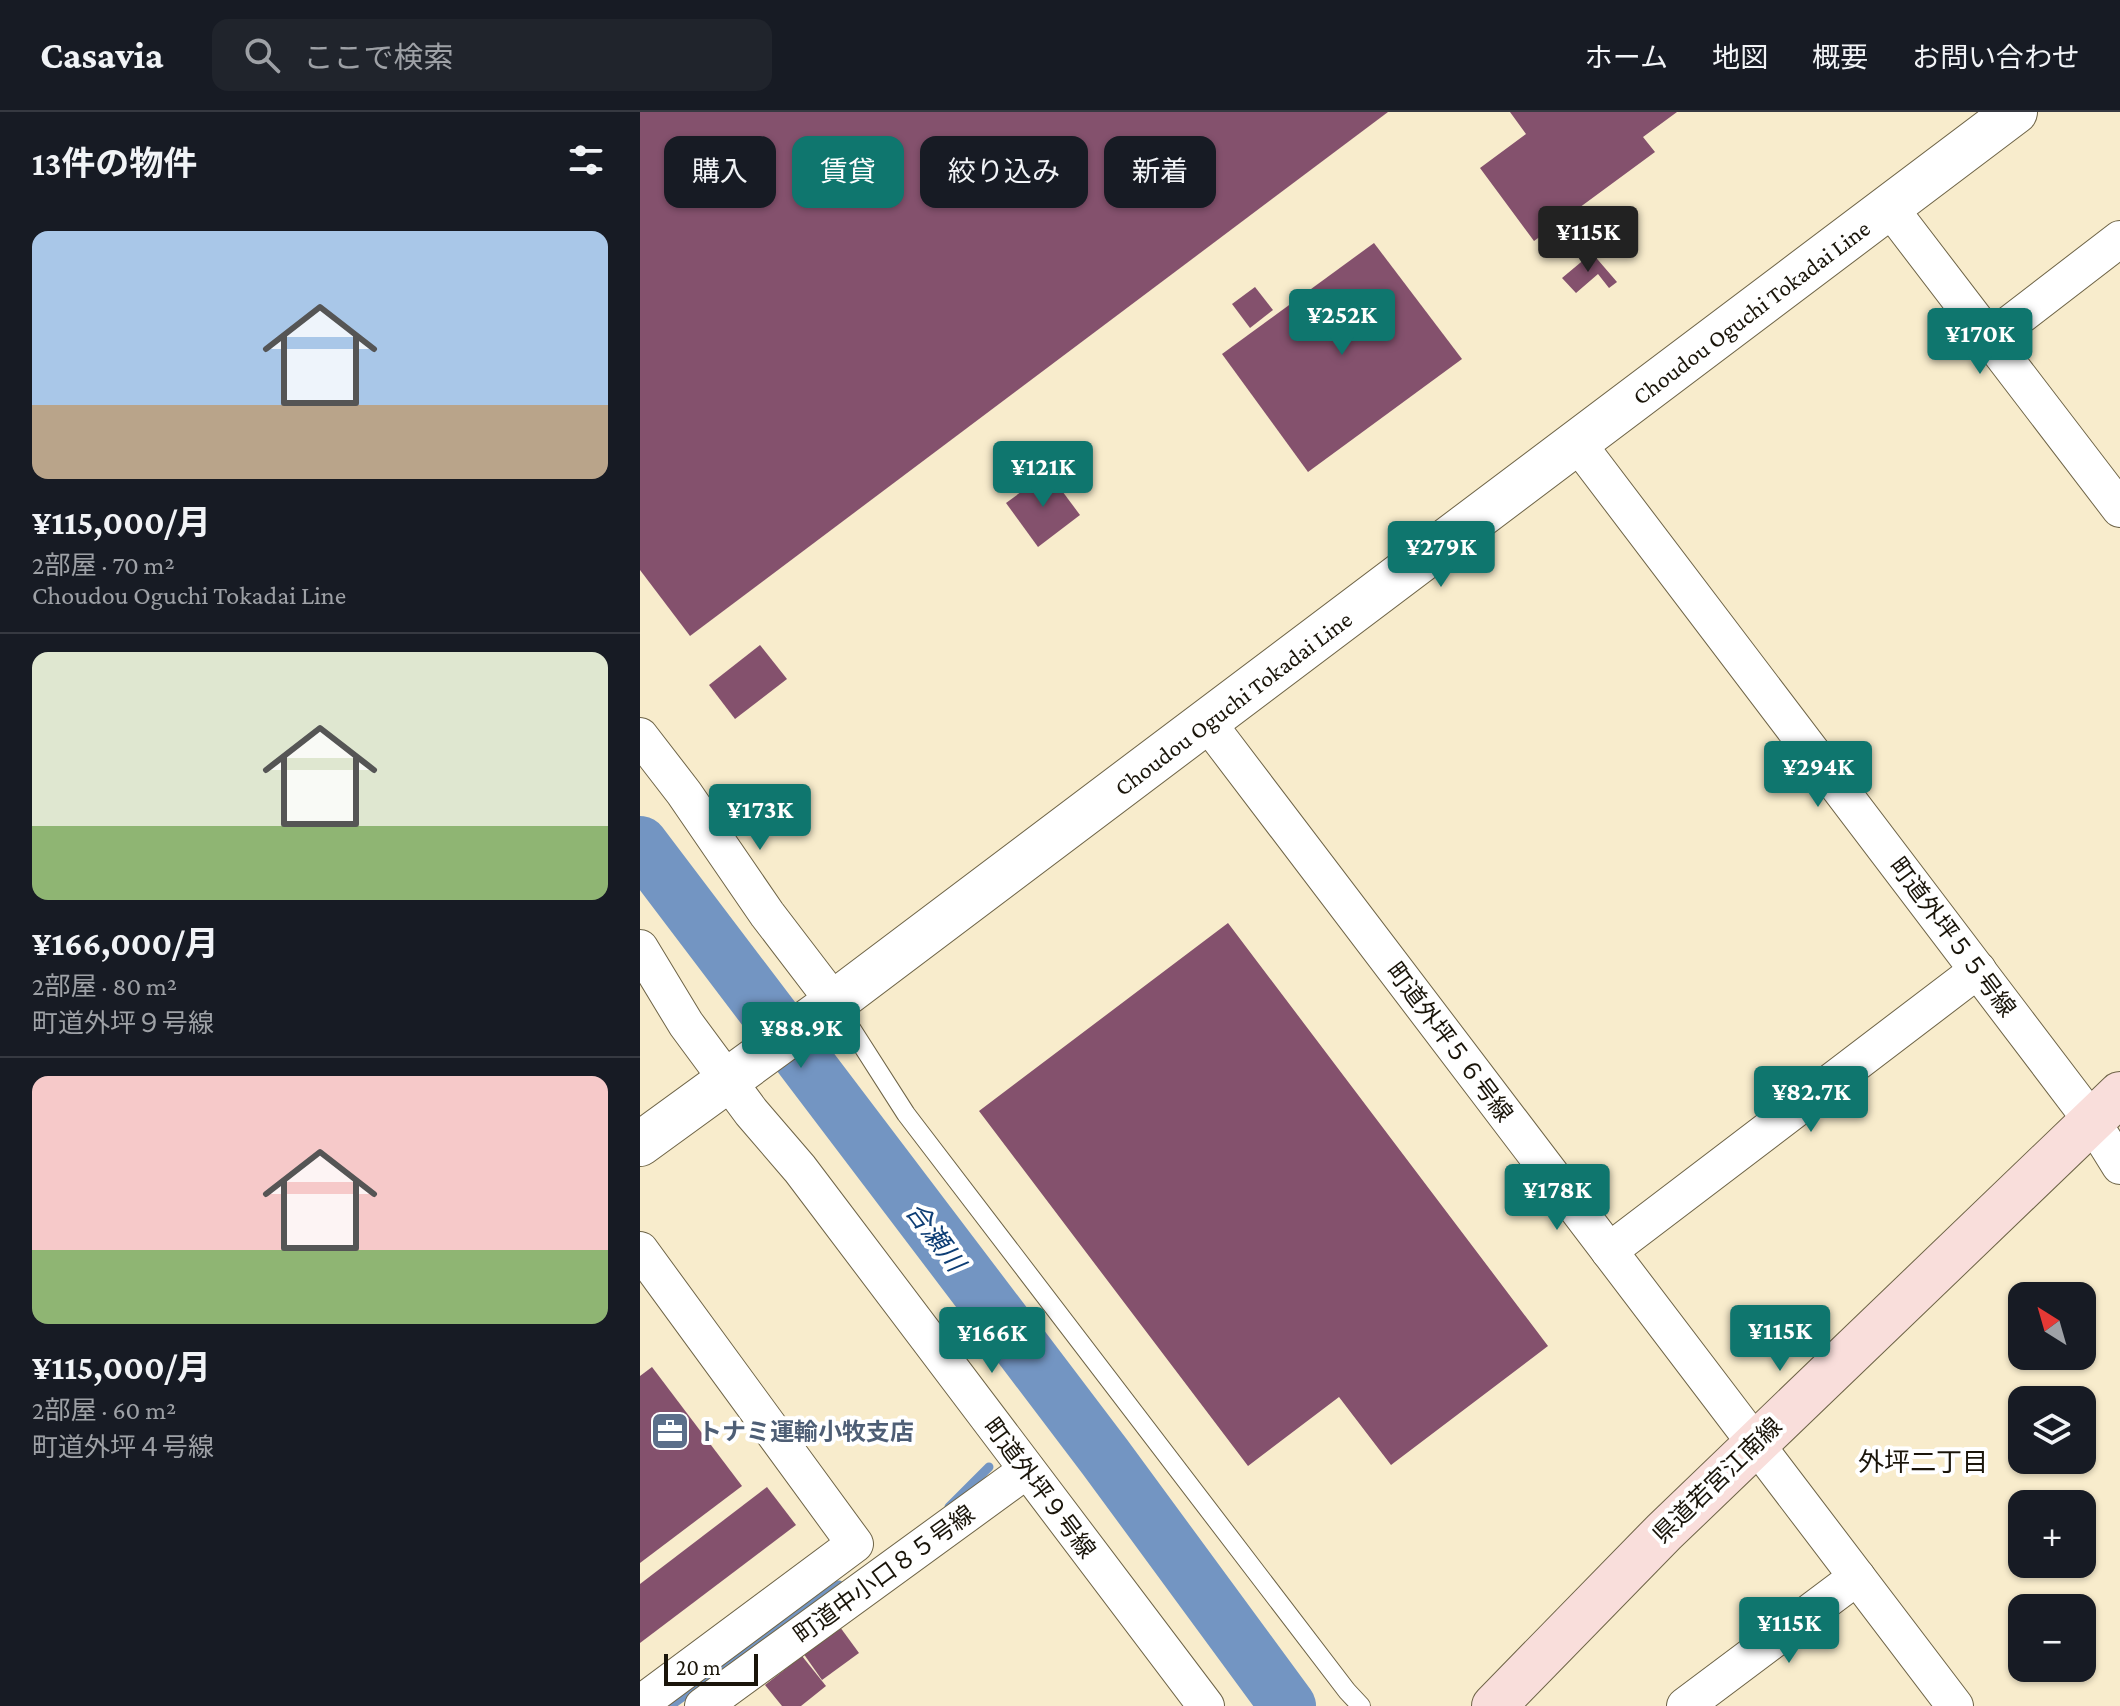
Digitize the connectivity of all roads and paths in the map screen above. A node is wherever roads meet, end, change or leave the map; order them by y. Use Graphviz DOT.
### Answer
graph roads {
  1 [pos="2015,112"];
  2 [pos="1889,207"];
  3 [pos="2120,239"];
  4 [pos="1990,339"];
  5 [pos="1578,444"];
  6 [pos="2120,509"];
  7 [pos="1207,722"];
  8 [pos="640,736"];
  9 [pos="640,948"];
  10 [pos="1983,977"];
  11 [pos="830,1006"];
  12 [pos="732,1077"];
  13 [pos="2106,1108"];
  14 [pos="640,1144"];
  15 [pos="2120,1166"];
  16 [pos="640,1250"];
  17 [pos="1615,1258"];
  18 [pos="1755,1443"];
  19 [pos="1027,1470"];
  20 [pos="1857,1577"];
  21 [pos="640,1704"];
  22 [pos="703,1706"];
  23 [pos="1206,1706"];
  24 [pos="1361,1706"];
  25 [pos="1494,1706"];
  26 [pos="1685,1706"];
  27 [pos="1955,1706"];
  1 -- 2 [label="street, Choudou Oguchi Tokadai Line"];
  2 -- 4 [label="street"];
  2 -- 5 [label="street, Choudou Oguchi Tokadai Line"];
  3 -- 4 [label="street"];
  4 -- 6 [label="street"];
  5 -- 7 [label="street, Choudou Oguchi Tokadai Line"];
  5 -- 10 [label="street, 町道外坪５５号線"];
  7 -- 11 [label="street, Choudou Oguchi Tokadai Line"];
  7 -- 17 [label="street, 町道外坪５６号線"];
  8 -- 11 [label="street"];
  9 -- 12 [label="street, 町道外坪９号線"];
  10 -- 13 [label="street, 町道外坪５５号線"];
  10 -- 17 [label="street"];
  11 -- 12 [label="street, Choudou Oguchi Tokadai Line"];
  11 -- 24 [label="lane"];
  12 -- 14 [label="street, Choudou Oguchi Tokadai Line"];
  12 -- 19 [label="street, 町道外坪９号線"];
  13 -- 15 [label="street, 町道外坪５５号線"];
  13 -- 18 [label="main road, 県道若宮江南線"];
  16 -- 21 [label="street"];
  17 -- 18 [label="street, 町道外坪５６号線"];
  18 -- 20 [label="street, 町道外坪５６号線"];
  18 -- 25 [label="main road, 県道若宮江南線"];
  19 -- 22 [label="street, 町道中小口８５号線"];
  19 -- 23 [label="street, 町道外坪９号線"];
  20 -- 26 [label="street"];
  20 -- 27 [label="street, 町道外坪５６号線"];
}
